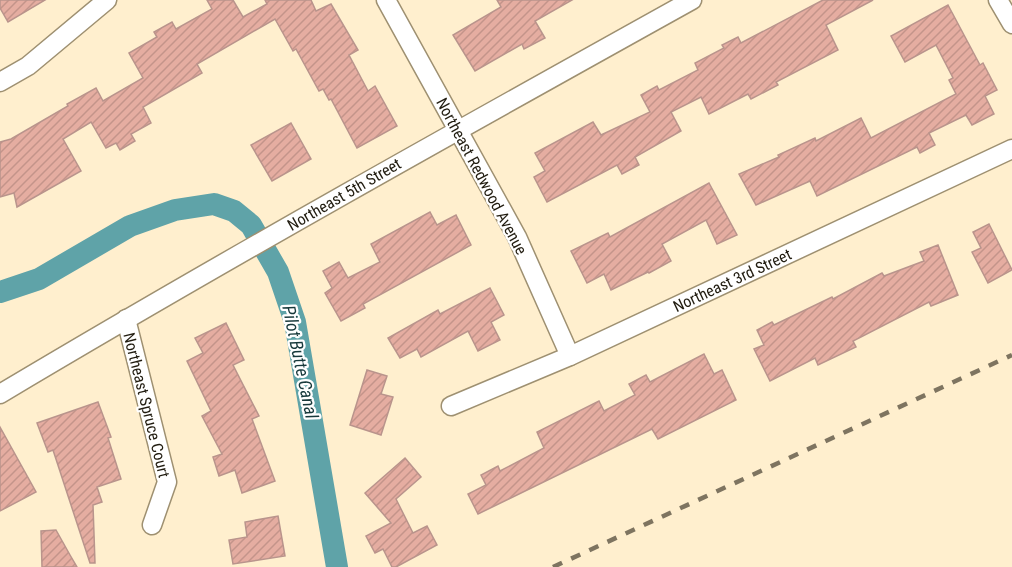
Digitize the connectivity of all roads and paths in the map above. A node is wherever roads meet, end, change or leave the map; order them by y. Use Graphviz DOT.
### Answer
graph roads {
  1 [pos="107,0"];
  2 [pos="386,0"];
  3 [pos="692,0"];
  4 [pos="998,0"];
  5 [pos="1012,24"];
  6 [pos="0,82"];
  7 [pos="458,130"];
  8 [pos="1012,149"];
  9 [pos="126,319"];
  10 [pos="570,356"];
  11 [pos="0,394"];
  12 [pos="451,406"];
  13 [pos="153,525"];
  1 -- 6 [label="street"];
  2 -- 7 [label="street, Northeast Redwood Avenue"];
  3 -- 7 [label="street, Northeast 5th Street"];
  4 -- 5 [label="street"];
  7 -- 9 [label="street, Northeast 5th Street"];
  7 -- 10 [label="street, Northeast Redwood Avenue"];
  8 -- 10 [label="street, Northeast 3rd Street"];
  9 -- 11 [label="street, Northeast 5th Street"];
  9 -- 13 [label="street, Northeast Spruce Court"];
  10 -- 12 [label="street, Northeast 3rd Street"];
}
